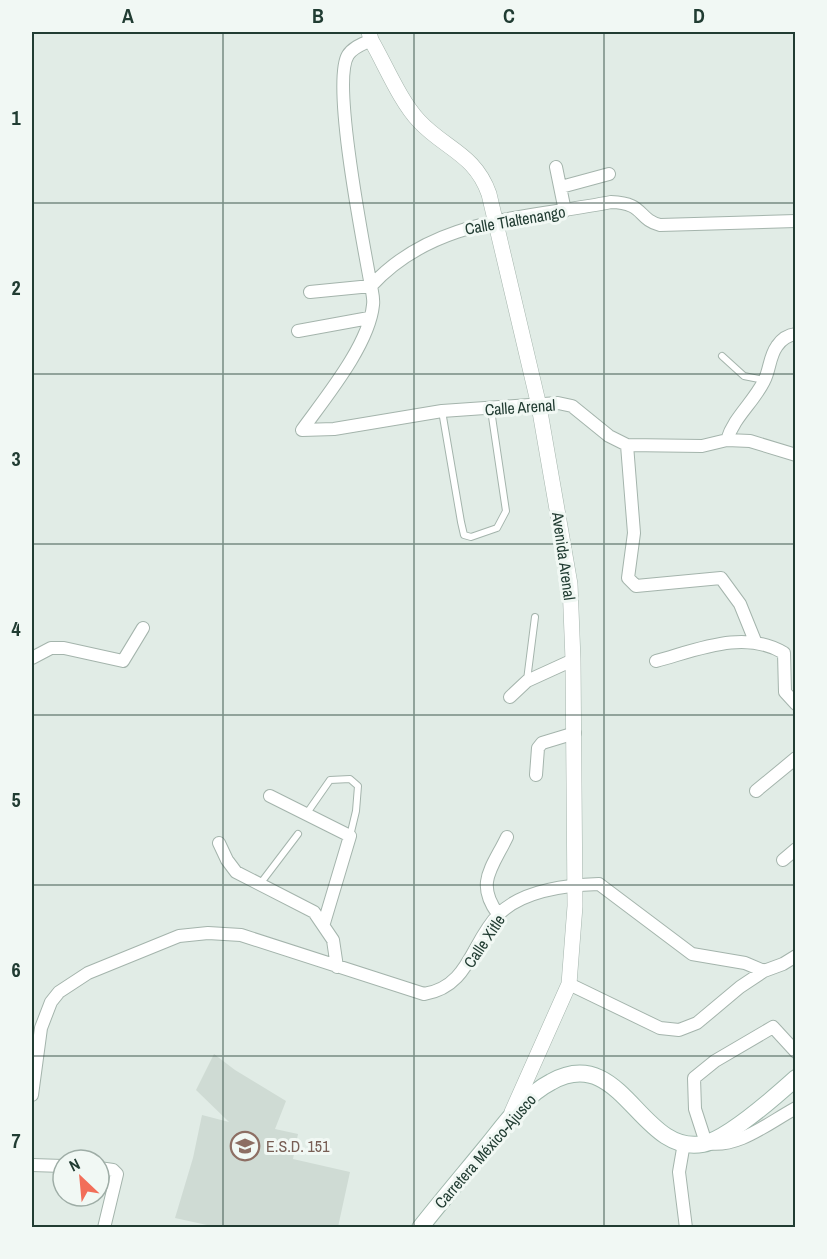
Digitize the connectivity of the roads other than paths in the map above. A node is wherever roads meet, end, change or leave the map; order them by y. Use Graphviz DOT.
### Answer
graph roads {
  1 [pos="370,36"];
  2 [pos="556,167"];
  3 [pos="609,174"];
  4 [pos="561,187"];
  5 [pos="565,211"];
  6 [pos="795,221"];
  7 [pos="498,222"];
  8 [pos="371,286"];
  9 [pos="310,292"];
  10 [pos="369,318"];
  11 [pos="298,331"];
  12 [pos="795,334"];
  13 [pos="722,356"];
  14 [pos="765,380"];
  15 [pos="539,406"];
  16 [pos="491,410"];
  17 [pos="442,411"];
  18 [pos="727,440"];
  19 [pos="627,445"];
  20 [pos="795,455"];
  21 [pos="536,617"];
  22 [pos="143,628"];
  23 [pos="755,640"];
  24 [pos="32,658"];
  25 [pos="573,660"];
  26 [pos="656,661"];
  27 [pos="527,681"];
  28 [pos="510,697"];
  29 [pos="795,704"];
  30 [pos="574,733"];
  31 [pos="795,758"];
  32 [pos="536,775"];
  33 [pos="756,791"];
  34 [pos="270,796"];
  35 [pos="307,813"];
  36 [pos="298,834"];
  37 [pos="350,836"];
  38 [pos="507,837"];
  39 [pos="219,843"];
  40 [pos="795,849"];
  41 [pos="783,860"];
  42 [pos="260,884"];
  43 [pos="574,885"];
  44 [pos="498,914"];
  45 [pos="324,923"];
  46 [pos="795,956"];
  47 [pos="337,967"];
  48 [pos="764,971"];
  49 [pos="569,984"];
  50 [pos="795,1052"];
  51 [pos="795,1078"];
  52 [pos="32,1095"];
  53 [pos="795,1108"];
  54 [pos="509,1119"];
  55 [pos="684,1143"];
  56 [pos="706,1143"];
  57 [pos="32,1165"];
  58 [pos="51,1166"];
  59 [pos="111,1170"];
  60 [pos="111,1198"];
  61 [pos="109,1208"];
  62 [pos="104,1227"];
  63 [pos="420,1227"];
  64 [pos="686,1227"];
  1 -- 7 [label="street, Avenida Arenal"];
  1 -- 8 [label="street"];
  2 -- 4 [label="street"];
  3 -- 4 [label="street"];
  4 -- 5 [label="street"];
  5 -- 6 [label="street, Calle Tlaltenango"];
  5 -- 7 [label="street, Calle Tlaltenango"];
  7 -- 8 [label="street, Calle Tlaltenango"];
  7 -- 15 [label="street, Avenida Arenal"];
  8 -- 9 [label="street"];
  8 -- 10 [label="street"];
  10 -- 11 [label="street"];
  10 -- 17 [label="street, Calle Arenal"];
  12 -- 14 [label="street"];
  13 -- 14 [label="lane"];
  14 -- 18 [label="street"];
  15 -- 16 [label="street, Calle Arenal"];
  15 -- 19 [label="street, Calle Arenal"];
  15 -- 25 [label="street, Avenida Arenal"];
  16 -- 17 [label="street, Calle Arenal"];
  16 -- 17 [label="lane"];
  18 -- 19 [label="street"];
  18 -- 20 [label="street"];
  19 -- 23 [label="street"];
  21 -- 27 [label="lane"];
  22 -- 24 [label="street"];
  23 -- 26 [label="street"];
  23 -- 29 [label="street"];
  25 -- 27 [label="street"];
  25 -- 30 [label="street, Avenida Arenal"];
  27 -- 28 [label="street"];
  30 -- 32 [label="street"];
  30 -- 43 [label="street, Avenida Arenal"];
  31 -- 33 [label="street"];
  34 -- 35 [label="street"];
  35 -- 37 [label="street"];
  35 -- 37 [label="lane"];
  36 -- 42 [label="lane"];
  37 -- 45 [label="street"];
  38 -- 44 [label="street"];
  39 -- 42 [label="street"];
  40 -- 41 [label="street"];
  42 -- 45 [label="street"];
  43 -- 44 [label="street, Calle Xitle"];
  43 -- 48 [label="street, Calle Xitle"];
  43 -- 49 [label="street, Avenida Arenal"];
  44 -- 47 [label="street, Calle Xitle"];
  45 -- 47 [label="street"];
  46 -- 48 [label="street"];
  47 -- 52 [label="street, Calle Xitle"];
  48 -- 49 [label="street"];
  49 -- 54 [label="street, Avenida Arenal"];
  50 -- 56 [label="street"];
  51 -- 56 [label="main road, Carretera México-Ajusco"];
  53 -- 56 [label="street"];
  54 -- 55 [label="main road, Carretera México-Ajusco"];
  54 -- 63 [label="main road, Carretera México-Ajusco"];
  55 -- 56 [label="main road, Carretera México-Ajusco"];
  55 -- 64 [label="street"];
  57 -- 58 [label="street"];
  59 -- 60 [label="street"];
  61 -- 62 [label="street"];
}
